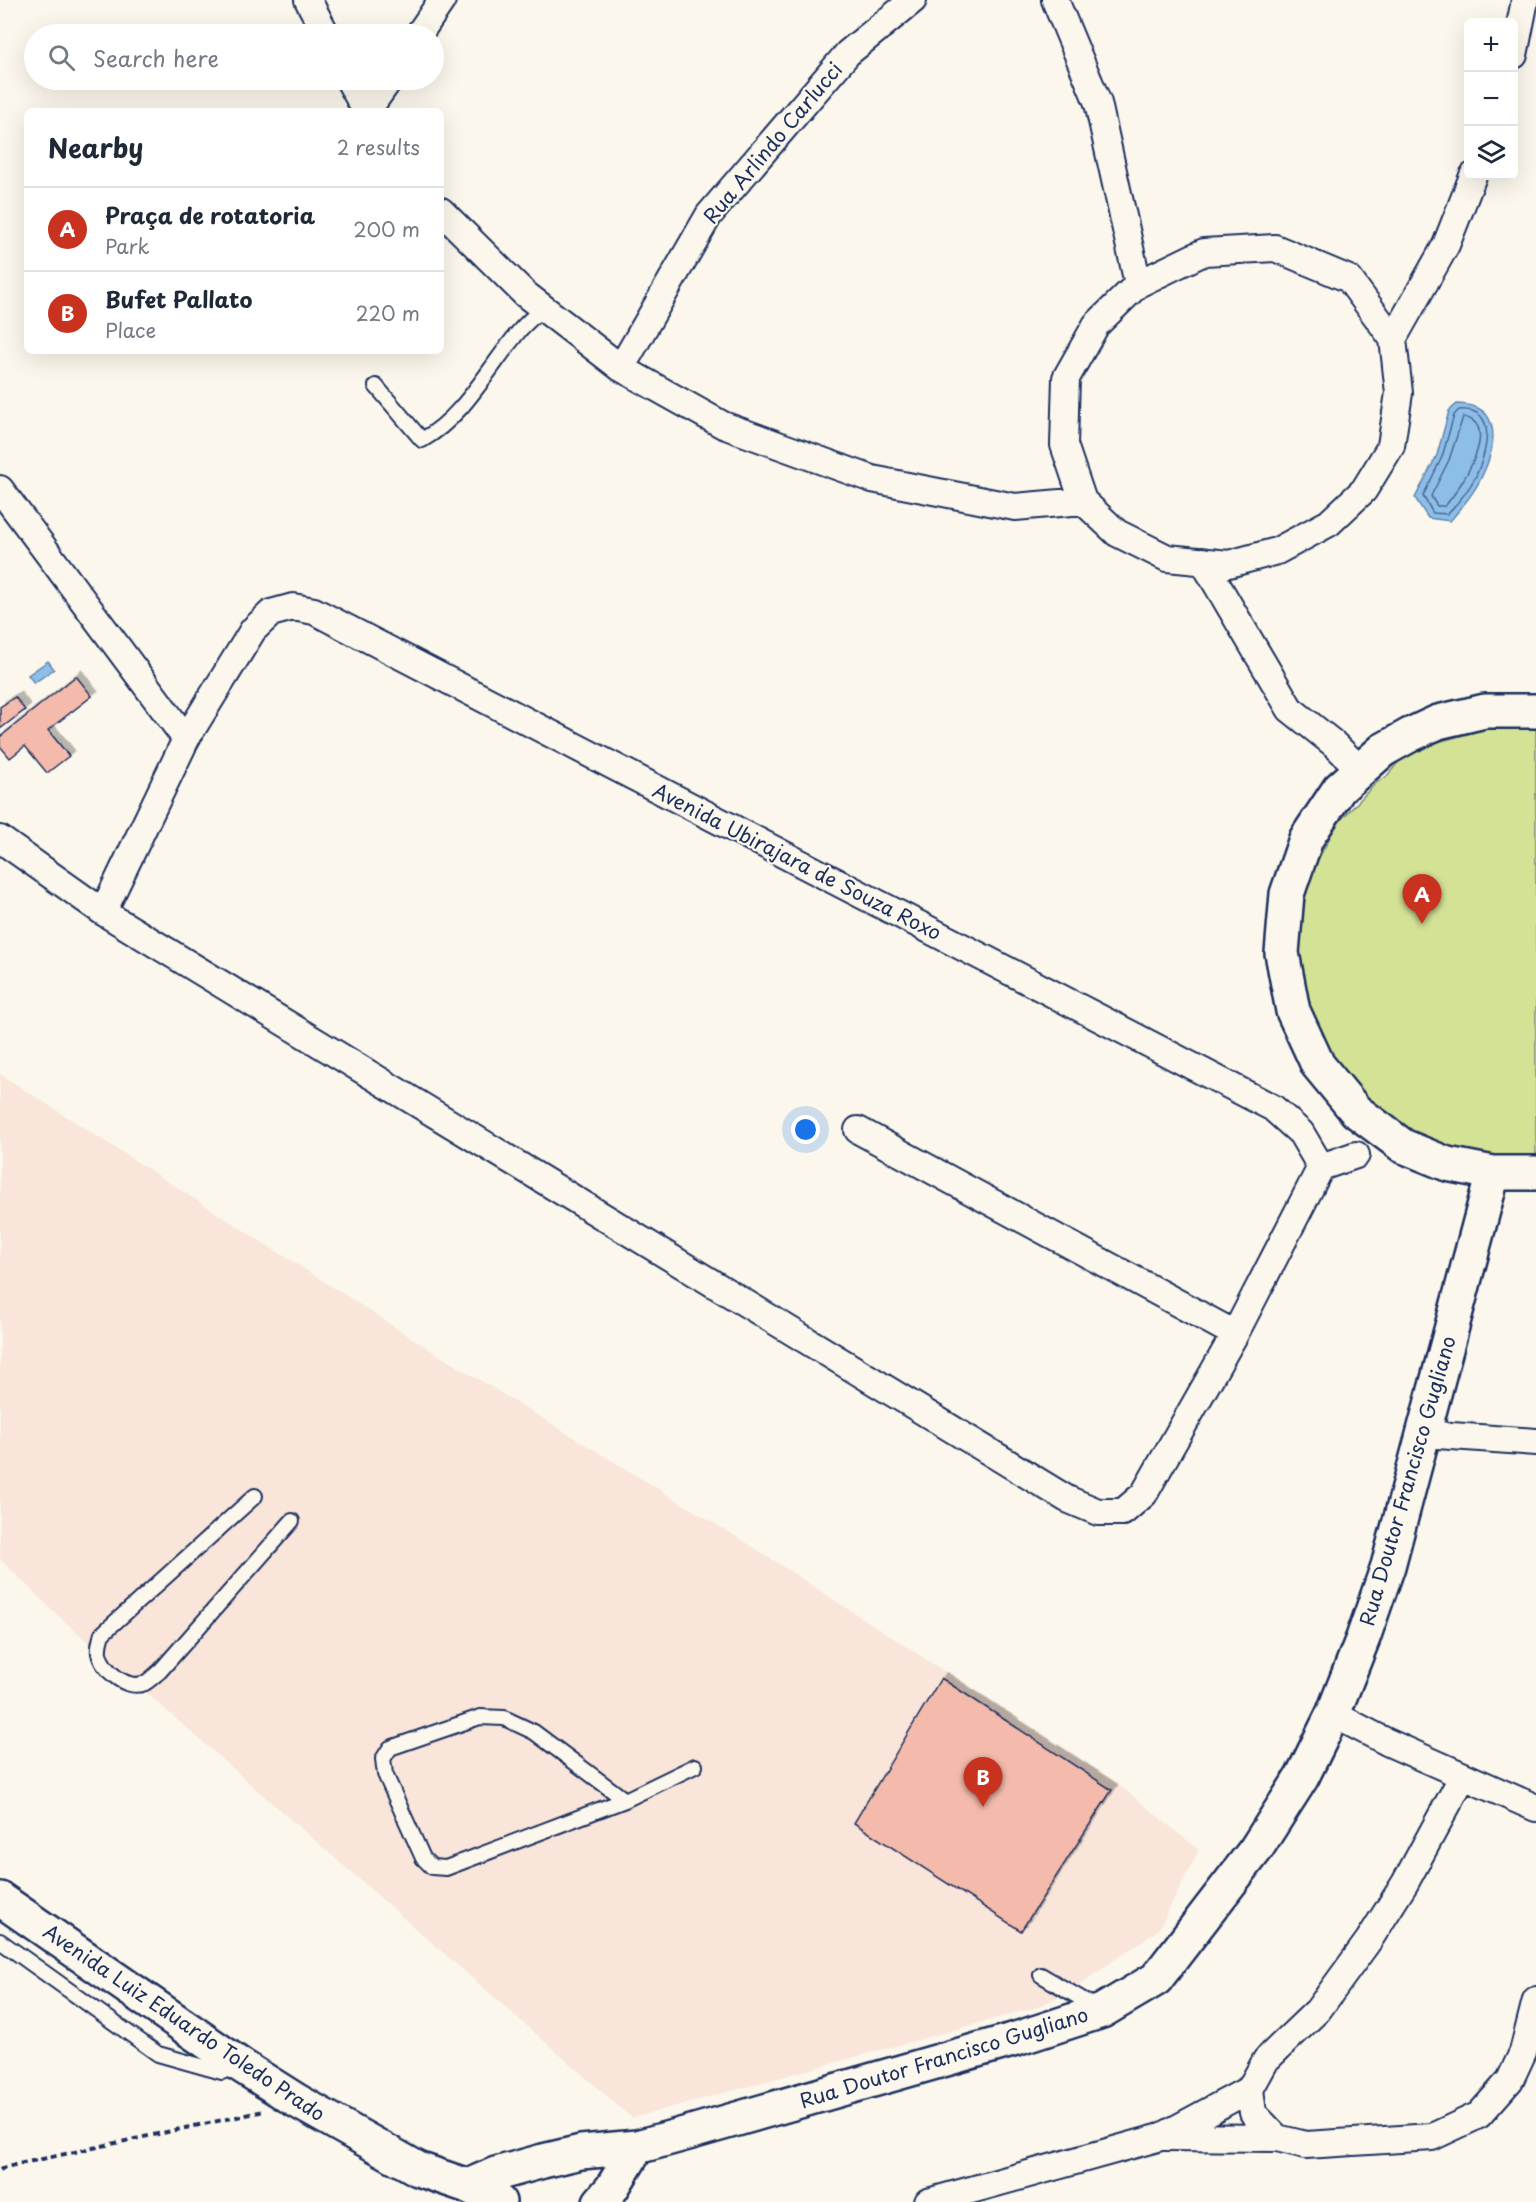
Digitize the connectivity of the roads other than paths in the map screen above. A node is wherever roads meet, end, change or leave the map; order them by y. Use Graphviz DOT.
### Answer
graph roads {
  1 [pos="308,0"];
  2 [pos="442,0"];
  3 [pos="913,0"];
  4 [pos="1055,0"];
  5 [pos="1525,0"];
  6 [pos="321,24"];
  7 [pos="426,24"];
  8 [pos="1518,35"];
  9 [pos="354,90"];
  10 [pos="381,90"];
  11 [pos="364,108"];
  12 [pos="368,108"];
  13 [pos="1471,180"];
  14 [pos="444,214"];
  15 [pos="1138,284"];
  16 [pos="543,308"];
  17 [pos="1393,339"];
  18 [pos="621,368"];
  19 [pos="376,386"];
  20 [pos="0,489"];
  21 [pos="1083,501"];
  22 [pos="1203,561"];
  23 [pos="1536,711"];
  24 [pos="186,739"];
  25 [pos="1361,770"];
  26 [pos="0,838"];
  27 [pos="103,912"];
  28 [pos="858,1130"];
  29 [pos="1356,1155"];
  30 [pos="1321,1167"];
  31 [pos="1493,1173"];
  32 [pos="1536,1173"];
  33 [pos="1235,1334"];
  34 [pos="1423,1434"];
  35 [pos="1536,1442"];
  36 [pos="255,1496"];
  37 [pos="292,1521"];
  38 [pos="1333,1714"];
  39 [pos="695,1766"];
  40 [pos="1463,1776"];
  41 [pos="625,1800"];
  42 [pos="1536,1808"];
  43 [pos="0,1899"];
  44 [pos="0,1941"];
  45 [pos="1041,1976"];
  46 [pos="1536,2000"];
  47 [pos="1102,2011"];
  48 [pos="240,2065"];
  49 [pos="1250,2089"];
  50 [pos="1161,2137"];
  51 [pos="1277,2138"];
  52 [pos="637,2146"];
  53 [pos="468,2186"];
  54 [pos="498,2202"];
  55 [pos="600,2202"];
  56 [pos="928,2202"];
  1 -- 6 [label="street"];
  2 -- 7 [label="street"];
  3 -- 18 [label="street, Rua Arlindo Carlucci"];
  4 -- 15 [label="street"];
  5 -- 8 [label="street"];
  9 -- 11 [label="street"];
  10 -- 12 [label="street"];
  13 -- 17 [label="street"];
  14 -- 16 [label="street"];
  15 -- 17 [label="street"];
  15 -- 21 [label="street"];
  16 -- 18 [label="street"];
  16 -- 19 [label="lane"];
  17 -- 22 [label="street"];
  18 -- 21 [label="street"];
  20 -- 24 [label="street"];
  21 -- 22 [label="street"];
  22 -- 25 [label="street"];
  23 -- 25 [label="main road"];
  24 -- 27 [label="street, Avenida Ubirajara de Souza Roxo"];
  24 -- 30 [label="street, Avenida Ubirajara de Souza Roxo"];
  25 -- 31 [label="main road"];
  26 -- 27 [label="street"];
  27 -- 33 [label="street"];
  28 -- 33 [label="street"];
  29 -- 30 [label="street"];
  30 -- 33 [label="street"];
  31 -- 32 [label="main road"];
  31 -- 34 [label="main road, Rua Doutor Francisco Gugliano"];
  34 -- 35 [label="street"];
  34 -- 38 [label="main road, Rua Doutor Francisco Gugliano"];
  36 -- 37 [label="lane"];
  38 -- 40 [label="street"];
  38 -- 47 [label="main road, Rua Doutor Francisco Gugliano"];
  39 -- 41 [label="lane"];
  40 -- 42 [label="street"];
  40 -- 49 [label="street"];
  41 -- 41 [label="lane"];
  43 -- 48 [label="main road, Avenida Luiz Eduardo Toledo Prado"];
  44 -- 48 [label="lane"];
  45 -- 47 [label="lane"];
  46 -- 51 [label="street"];
  47 -- 52 [label="main road, Rua Doutor Francisco Gugliano"];
  48 -- 53 [label="main road, Avenida Luiz Eduardo Toledo Prado"];
  49 -- 50 [label="street"];
  49 -- 51 [label="street"];
  50 -- 51 [label="street"];
  50 -- 56 [label="street"];
  52 -- 53 [label="main road"];
  52 -- 55 [label="main road"];
  53 -- 54 [label="main road, Avenida Luiz Eduardo Toledo Prado"];
}
